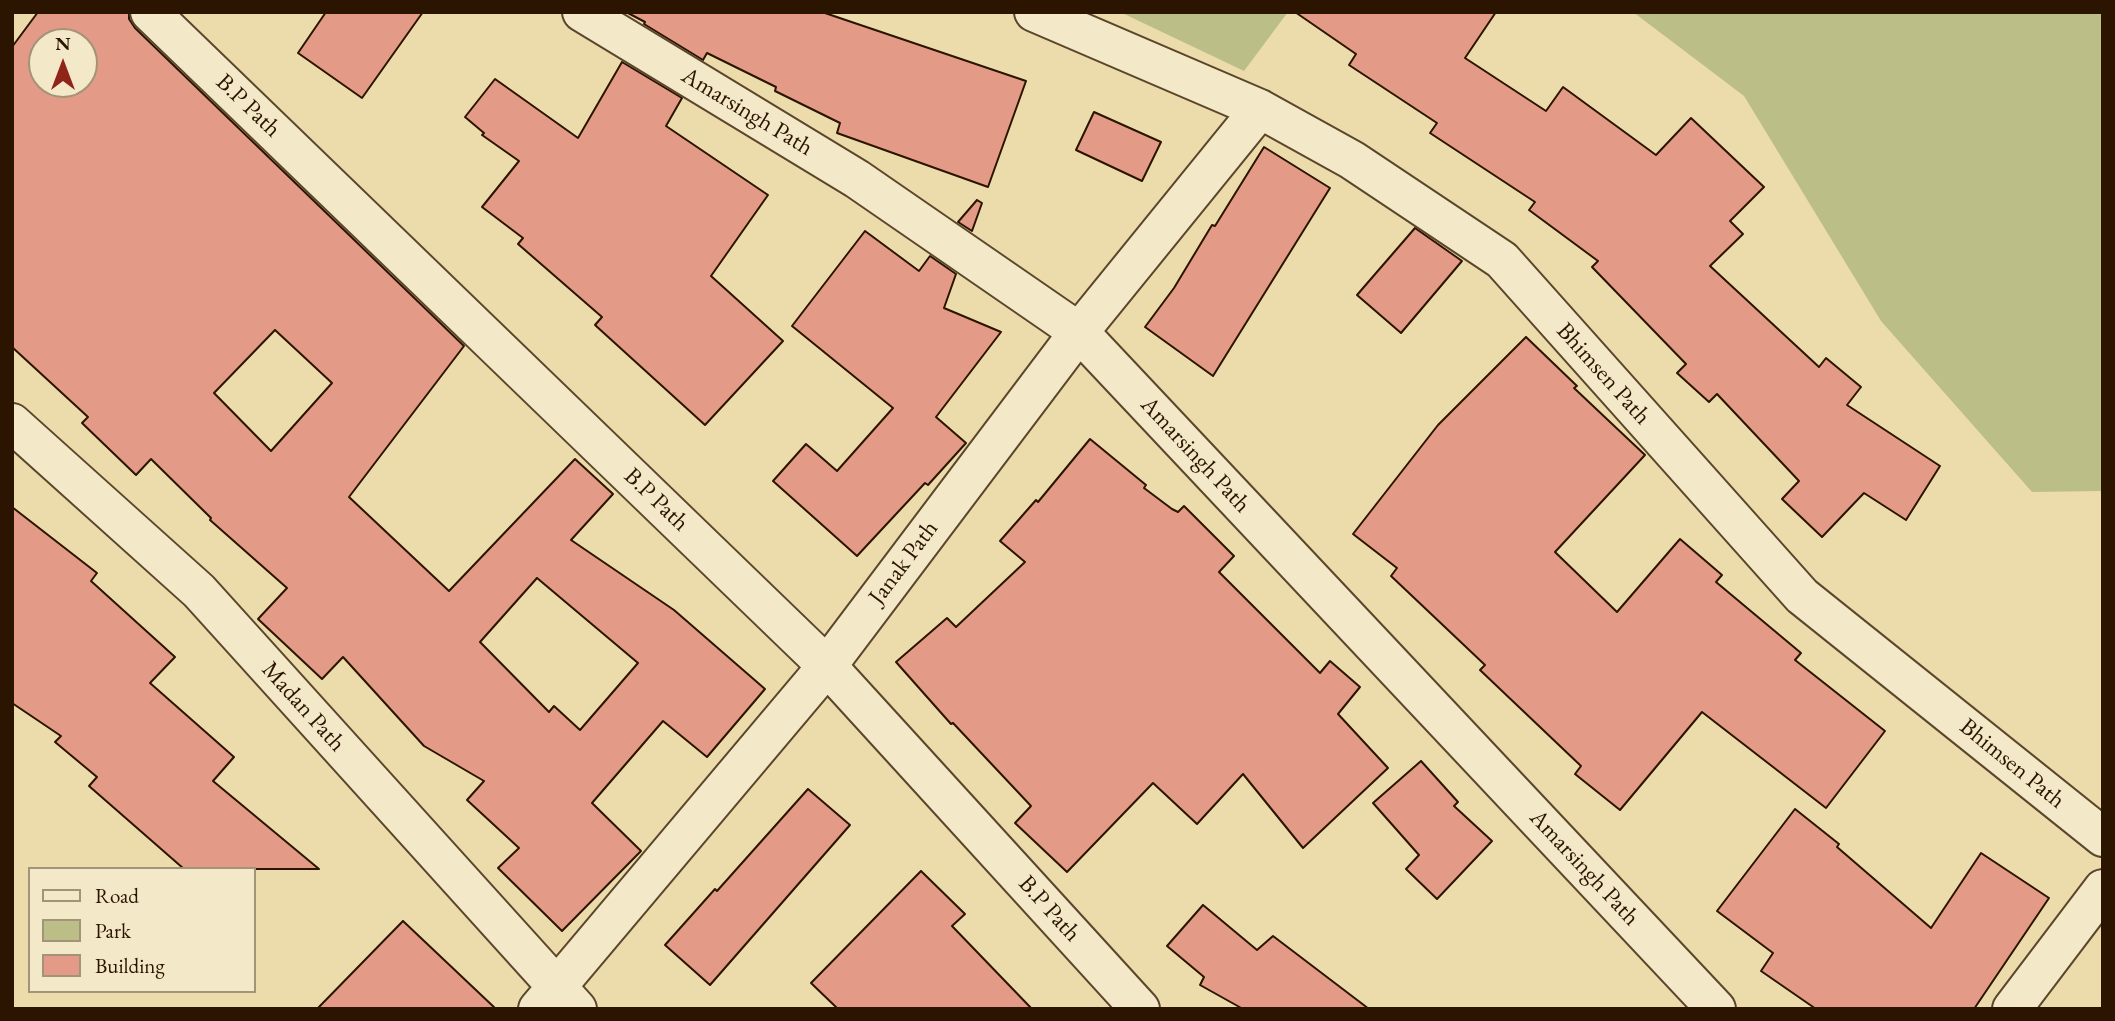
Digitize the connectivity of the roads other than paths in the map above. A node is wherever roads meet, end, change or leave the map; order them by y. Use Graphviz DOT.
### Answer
graph roads {
  1 [pos="150,12"];
  2 [pos="582,12"];
  3 [pos="1034,12"];
  4 [pos="1260,109"];
  5 [pos="1079,332"];
  6 [pos="12,423"];
  7 [pos="827,666"];
  8 [pos="2103,837"];
  9 [pos="2103,889"];
  10 [pos="557,1001"];
  11 [pos="1140,1009"];
  12 [pos="1716,1009"];
  13 [pos="2012,1009"];
  1 -- 7 [label="street, B.P Path"];
  2 -- 5 [label="street, Amarsingh Path"];
  3 -- 4 [label="street, Bhimsen Path"];
  4 -- 5 [label="street, Janak Path"];
  4 -- 8 [label="street, Bhimsen Path"];
  5 -- 7 [label="street, Janak Path"];
  5 -- 12 [label="street, Amarsingh Path"];
  6 -- 10 [label="street, Madan Path"];
  7 -- 10 [label="street, Janak Path"];
  7 -- 11 [label="street, B.P Path"];
  9 -- 13 [label="street"];
}
